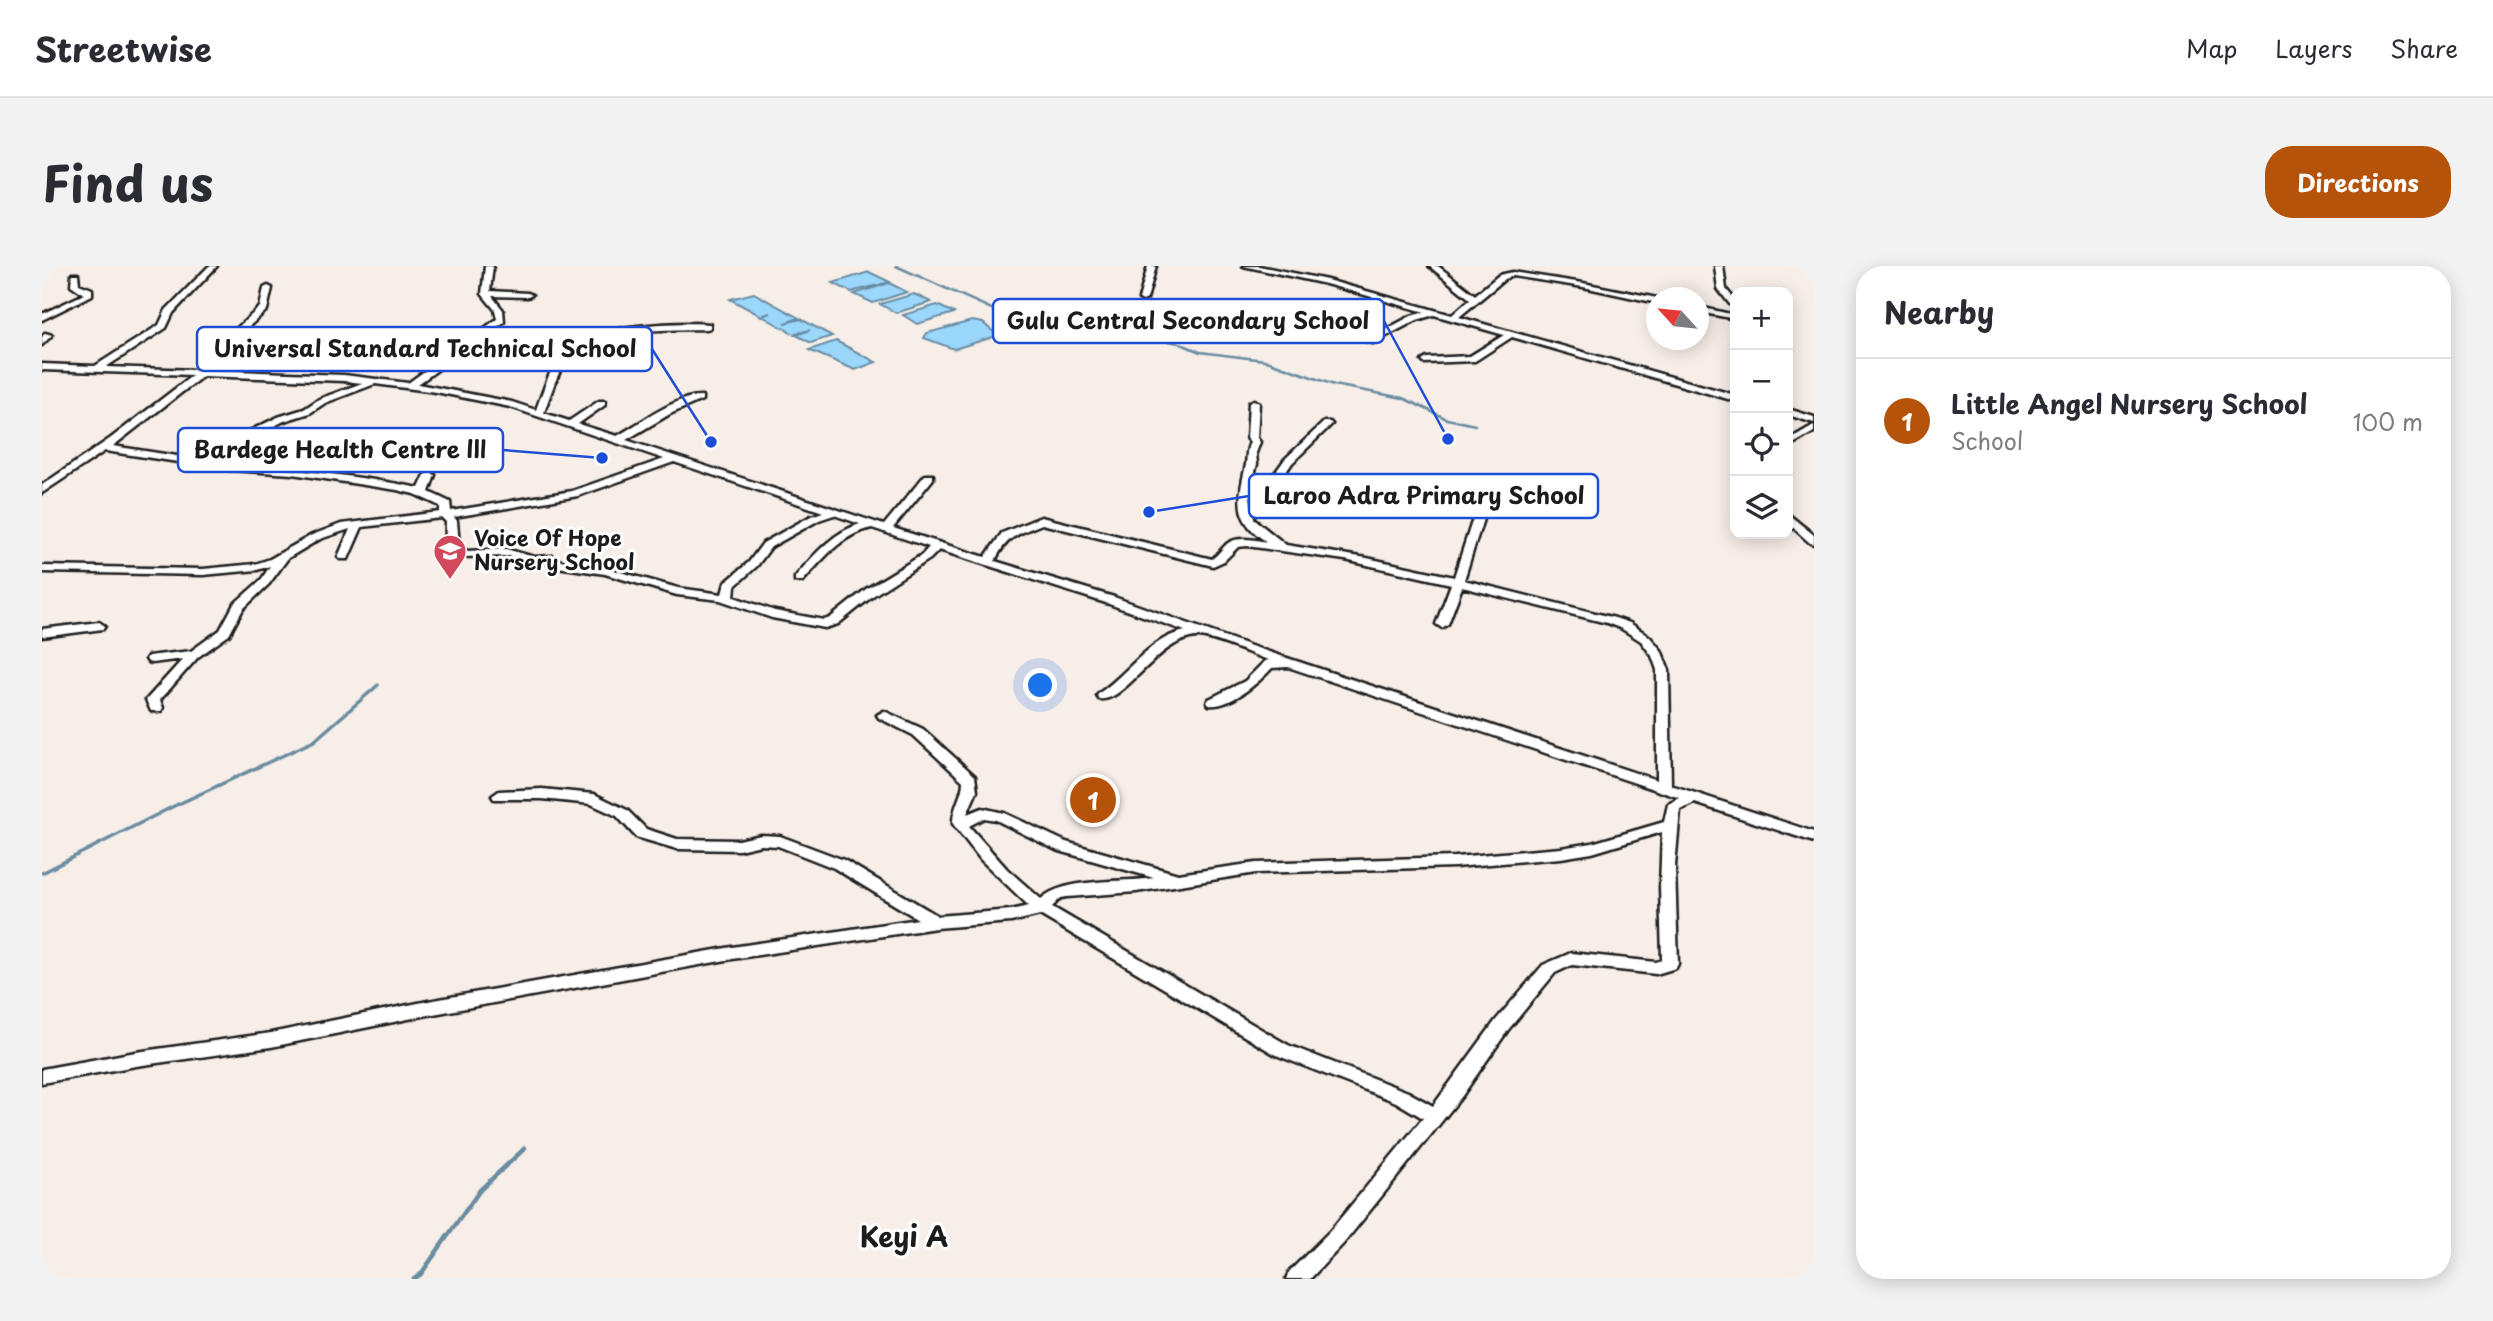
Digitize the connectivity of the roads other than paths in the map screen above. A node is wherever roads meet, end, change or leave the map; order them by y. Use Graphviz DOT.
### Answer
graph roads {
  1 [pos="213,266"];
  2 [pos="489,266"];
  3 [pos="1152,266"];
  4 [pos="1247,266"];
  5 [pos="1433,266"];
  6 [pos="1719,266"];
  7 [pos="75,276"];
  8 [pos="268,288"];
  9 [pos="486,295"];
  10 [pos="528,295"];
  11 [pos="1143,299"];
  12 [pos="1475,299"];
  13 [pos="1646,299"];
  14 [pos="1730,299"];
  15 [pos="1709,312"];
  16 [pos="1434,313"];
  17 [pos="1730,316"];
  18 [pos="42,317"];
  19 [pos="1452,318"];
  20 [pos="1313,325"];
  21 [pos="707,326"];
  22 [pos="1510,335"];
  23 [pos="1427,361"];
  24 [pos="42,367"];
  25 [pos="98,368"];
  26 [pos="202,371"];
  27 [pos="374,381"];
  28 [pos="411,385"];
  29 [pos="1730,397"];
  30 [pos="699,398"];
  31 [pos="602,403"];
  32 [pos="1254,403"];
  33 [pos="1792,413"];
  34 [pos="539,414"];
  35 [pos="1814,419"];
  36 [pos="1327,424"];
  37 [pos="569,425"];
  38 [pos="1814,428"];
  39 [pos="616,441"];
  40 [pos="1793,441"];
  41 [pos="108,449"];
  42 [pos="177,458"];
  43 [pos="674,459"];
  44 [pos="430,475"];
  45 [pos="929,477"];
  46 [pos="1473,485"];
  47 [pos="42,490"];
  48 [pos="1246,492"];
  49 [pos="424,494"];
  50 [pos="836,512"];
  51 [pos="445,515"];
  52 [pos="1793,522"];
  53 [pos="358,524"];
  54 [pos="882,526"];
  55 [pos="1814,541"];
  56 [pos="937,546"];
  57 [pos="1285,548"];
  58 [pos="283,556"];
  59 [pos="344,557"];
  60 [pos="989,562"];
  61 [pos="42,569"];
  62 [pos="799,579"];
  63 [pos="1458,582"];
  64 [pos="728,599"];
  65 [pos="1442,624"];
  66 [pos="99,626"];
  67 [pos="42,632"];
  68 [pos="1203,633"];
  69 [pos="194,654"];
  70 [pos="152,659"];
  71 [pos="1298,666"];
  72 [pos="1104,696"];
  73 [pos="1214,702"];
  74 [pos="156,708"];
  75 [pos="884,715"];
  76 [pos="1664,787"];
  77 [pos="499,796"];
  78 [pos="1692,798"];
  79 [pos="960,824"];
  80 [pos="1670,825"];
  81 [pos="1814,837"];
  82 [pos="1177,879"];
  83 [pos="1040,909"];
  84 [pos="936,922"];
  85 [pos="42,1076"];
  86 [pos="1435,1116"];
  87 [pos="1296,1279"];
  1 -- 25 [label="street"];
  2 -- 9 [label="street"];
  3 -- 11 [label="street"];
  4 -- 16 [label="street"];
  5 -- 12 [label="street"];
  6 -- 14 [label="street"];
  7 -- 18 [label="street"];
  8 -- 26 [label="street"];
  9 -- 10 [label="street"];
  9 -- 28 [label="street"];
  12 -- 13 [label="street"];
  12 -- 19 [label="street"];
  15 -- 17 [label="street"];
  16 -- 19 [label="street"];
  16 -- 20 [label="street"];
  19 -- 22 [label="street"];
  21 -- 34 [label="street"];
  22 -- 23 [label="street"];
  22 -- 29 [label="street"];
  24 -- 25 [label="street"];
  25 -- 26 [label="street"];
  26 -- 27 [label="street"];
  26 -- 41 [label="street"];
  27 -- 28 [label="street"];
  27 -- 42 [label="street"];
  28 -- 34 [label="street"];
  30 -- 39 [label="street"];
  31 -- 37 [label="street"];
  32 -- 48 [label="street"];
  33 -- 35 [label="street"];
  34 -- 37 [label="street"];
  36 -- 48 [label="street"];
  37 -- 39 [label="street"];
  38 -- 40 [label="street"];
  39 -- 43 [label="street"];
  41 -- 42 [label="street"];
  41 -- 47 [label="street"];
  42 -- 49 [label="street"];
  43 -- 50 [label="street"];
  43 -- 51 [label="street"];
  44 -- 49 [label="street"];
  45 -- 54 [label="street"];
  46 -- 63 [label="street"];
  48 -- 57 [label="street"];
  49 -- 51 [label="street"];
  50 -- 54 [label="street"];
  50 -- 64 [label="street"];
  51 -- 53 [label="street"];
  51 -- 64 [label="street"];
  52 -- 55 [label="street"];
  53 -- 58 [label="street"];
  53 -- 59 [label="street"];
  54 -- 56 [label="street"];
  54 -- 62 [label="street"];
  56 -- 60 [label="street"];
  56 -- 64 [label="street"];
  57 -- 60 [label="street"];
  57 -- 63 [label="street"];
  58 -- 61 [label="street"];
  58 -- 69 [label="street"];
  60 -- 68 [label="street"];
  63 -- 65 [label="street"];
  63 -- 76 [label="street"];
  66 -- 67 [label="street"];
  68 -- 71 [label="street"];
  68 -- 72 [label="street"];
  69 -- 70 [label="street"];
  69 -- 74 [label="street"];
  71 -- 73 [label="street"];
  71 -- 76 [label="street"];
  75 -- 79 [label="street"];
  76 -- 78 [label="street"];
  77 -- 84 [label="street"];
  78 -- 80 [label="street"];
  78 -- 81 [label="street"];
  79 -- 82 [label="street"];
  79 -- 83 [label="street"];
  80 -- 82 [label="street"];
  80 -- 86 [label="street"];
  82 -- 83 [label="street"];
  83 -- 84 [label="street"];
  83 -- 86 [label="street"];
  84 -- 85 [label="street"];
  86 -- 87 [label="street"];
}
